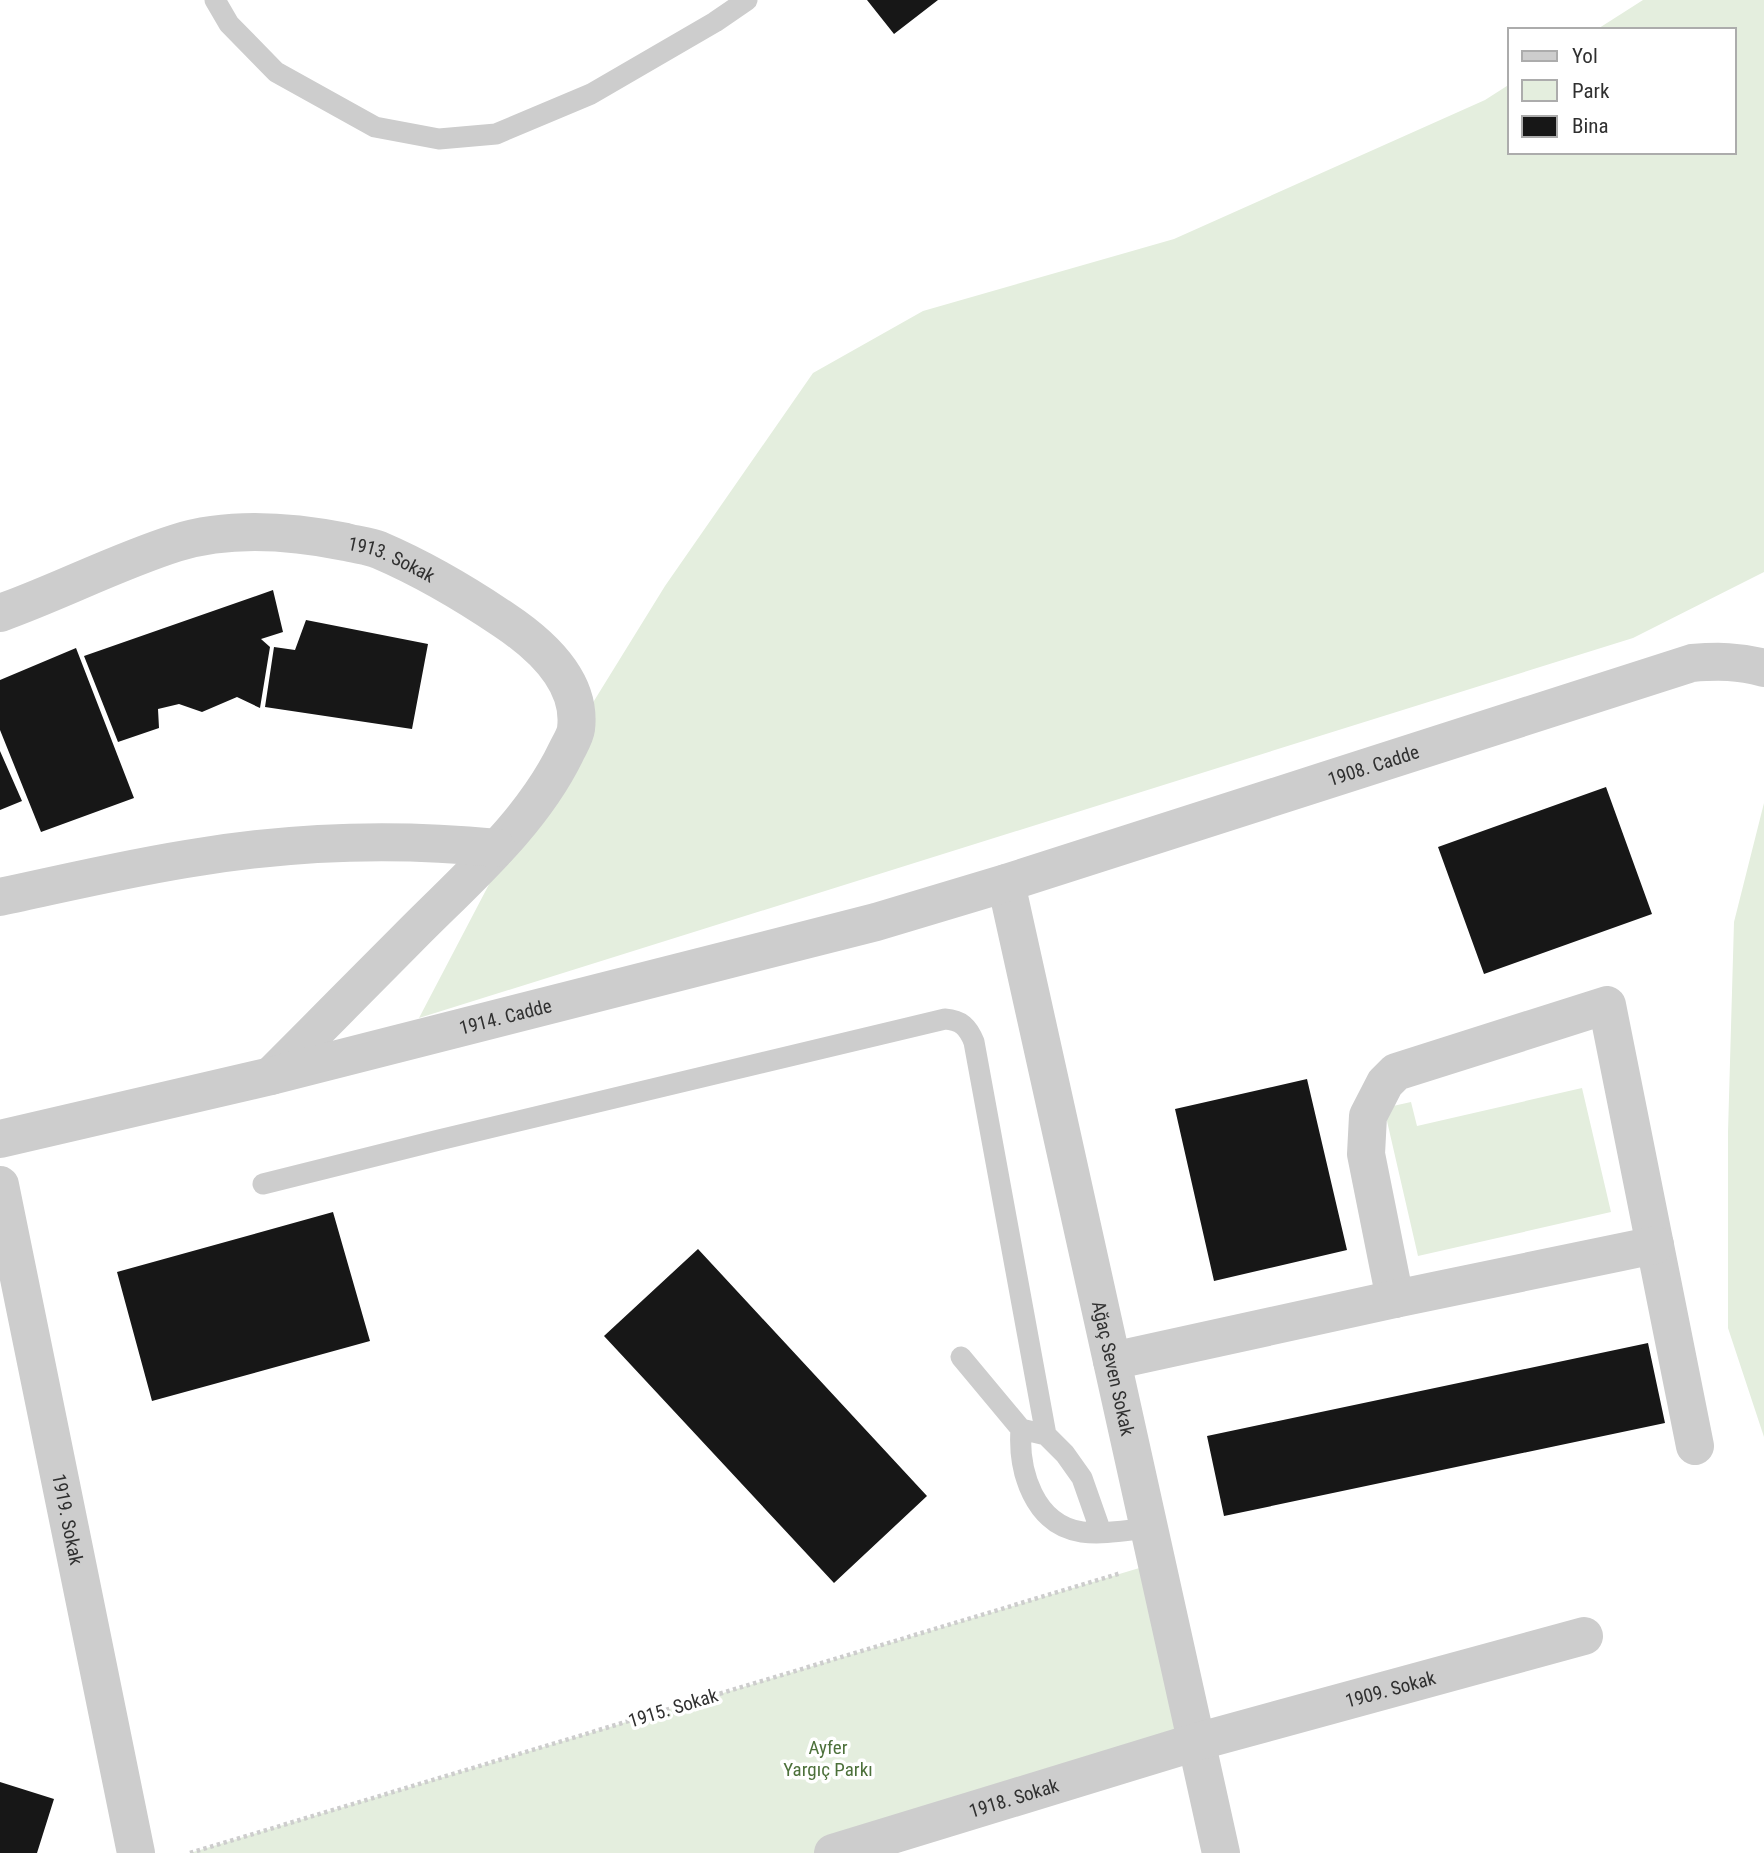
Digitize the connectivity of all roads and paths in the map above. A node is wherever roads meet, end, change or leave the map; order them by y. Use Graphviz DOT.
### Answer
graph roads {
  1 [pos="215,0"];
  2 [pos="747,0"];
  3 [pos="0,613"];
  4 [pos="1755,666"];
  5 [pos="497,848"];
  6 [pos="1006,883"];
  7 [pos="0,897"];
  8 [pos="271,1076"];
  9 [pos="0,1139"];
  10 [pos="263,1184"];
  11 [pos="0,1185"];
  12 [pos="1655,1245"];
  13 [pos="1395,1298"];
  14 [pos="961,1357"];
  15 [pos="1112,1361"];
  16 [pos="1021,1429"];
  17 [pos="1046,1435"];
  18 [pos="1695,1446"];
  19 [pos="1101,1532"];
  20 [pos="1152,1546"];
  21 [pos="1584,1636"];
  22 [pos="1196,1742"];
  23 [pos="136,1853"];
  24 [pos="190,1853"];
  25 [pos="833,1853"];
  26 [pos="1221,1853"];
  1 -- 2 [label="lane"];
  3 -- 5 [label="street, 1913. Sokak"];
  4 -- 6 [label="street, 1908. Cadde"];
  5 -- 7 [label="street"];
  5 -- 8 [label="street, 1913. Sokak"];
  6 -- 8 [label="street, 1914. Cadde"];
  6 -- 15 [label="street, Ağaç Seven Sokak"];
  8 -- 9 [label="street, 1914. Cadde"];
  10 -- 17 [label="lane"];
  11 -- 23 [label="street, 1919. Sokak"];
  12 -- 13 [label="street"];
  12 -- 13 [label="street"];
  12 -- 18 [label="street"];
  13 -- 15 [label="street"];
  14 -- 16 [label="lane"];
  15 -- 20 [label="street, Ağaç Seven Sokak"];
  16 -- 17 [label="lane"];
  16 -- 19 [label="lane"];
  17 -- 19 [label="lane"];
  19 -- 20 [label="lane"];
  20 -- 22 [label="street, Ağaç Seven Sokak"];
  20 -- 24 [label="path, 1915. Sokak"];
  21 -- 22 [label="street, 1909. Sokak"];
  22 -- 25 [label="street, 1918. Sokak"];
  22 -- 26 [label="street, Ağaç Seven Sokak"];
}
